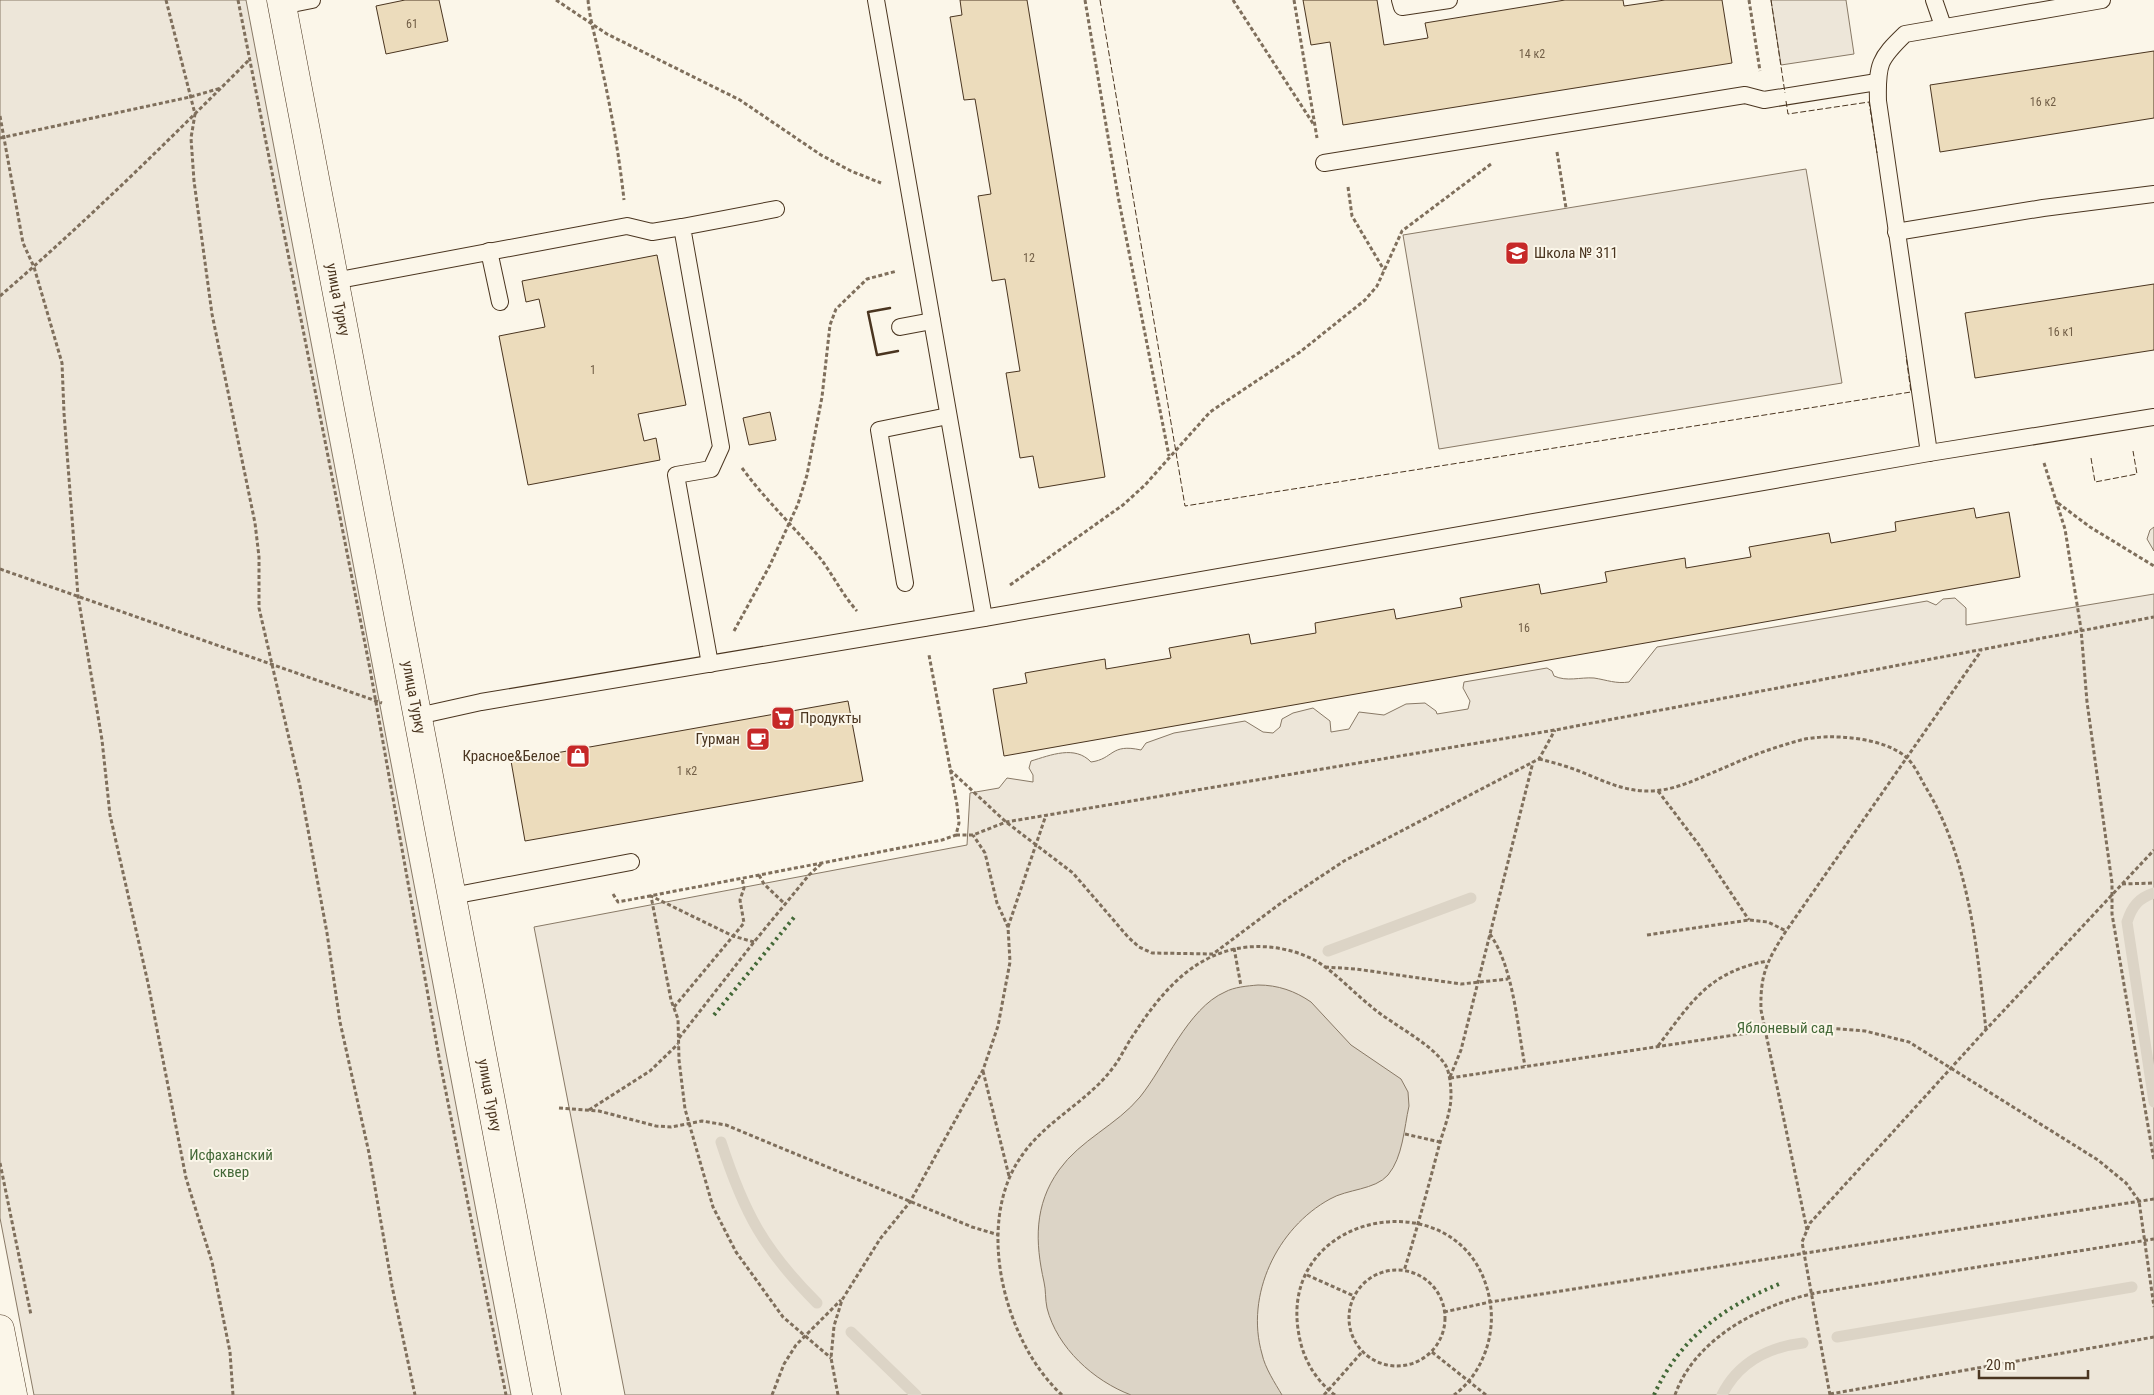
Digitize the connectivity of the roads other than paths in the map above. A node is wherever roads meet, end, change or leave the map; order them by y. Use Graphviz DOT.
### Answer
graph roads {
  1 [pos="312,0"];
  2 [pos="876,0"];
  3 [pos="1400,0"];
  4 [pos="1449,0"];
  5 [pos="1934,0"];
  6 [pos="2102,0"];
  7 [pos="281,3"];
  8 [pos="1943,26"];
  9 [pos="1877,82"];
  10 [pos="1324,163"];
  11 [pos="2154,194"];
  12 [pos="776,209"];
  13 [pos="682,227"];
  14 [pos="1896,232"];
  15 [pos="489,251"];
  16 [pos="334,281"];
  17 [pos="500,302"];
  18 [pos="932,321"];
  19 [pos="900,327"];
  20 [pos="948,416"];
  21 [pos="2154,417"];
  22 [pos="1929,453"];
  23 [pos="905,583"];
  24 [pos="984,618"];
  25 [pos="710,664"];
  26 [pos="418,716"];
  27 [pos="631,862"];
  28 [pos="452,896"];
  29 [pos="0,1329"];
  30 [pos="13,1395"];
  31 [pos="547,1395"];
  1 -- 7 [label="lane"];
  2 -- 18 [label="lane"];
  3 -- 4 [label="lane"];
  5 -- 8 [label="lane"];
  6 -- 8 [label="lane"];
  7 -- 16 [label="street, улица Турку"];
  8 -- 9 [label="lane"];
  9 -- 10 [label="lane"];
  9 -- 14 [label="lane"];
  11 -- 14 [label="lane"];
  12 -- 13 [label="lane"];
  13 -- 15 [label="lane"];
  13 -- 25 [label="lane"];
  14 -- 22 [label="lane"];
  15 -- 16 [label="lane"];
  15 -- 17 [label="lane"];
  16 -- 26 [label="street, улица Турку"];
  18 -- 19 [label="lane"];
  18 -- 20 [label="lane"];
  20 -- 23 [label="lane"];
  20 -- 24 [label="lane"];
  21 -- 22 [label="lane"];
  22 -- 24 [label="lane"];
  24 -- 25 [label="lane"];
  25 -- 26 [label="lane"];
  26 -- 28 [label="street, улица Турку"];
  27 -- 28 [label="lane"];
  28 -- 31 [label="street, улица Турку"];
  29 -- 30 [label="street"];
}
